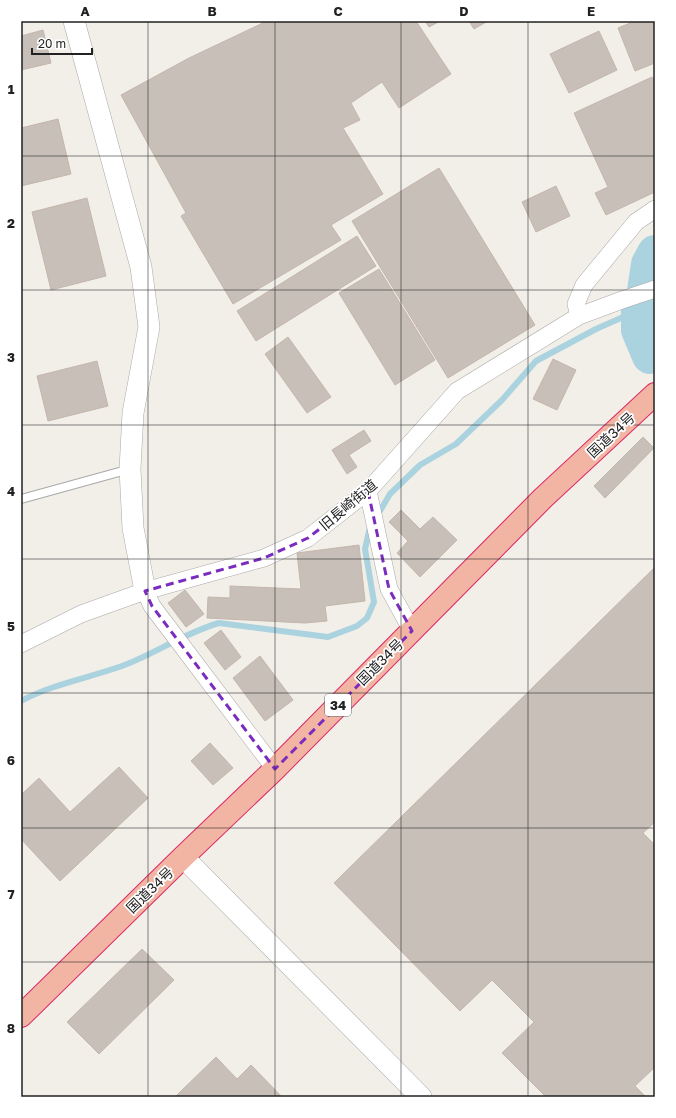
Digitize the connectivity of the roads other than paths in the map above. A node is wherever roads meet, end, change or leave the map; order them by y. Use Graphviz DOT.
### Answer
graph roads {
  1 [pos="74,21"];
  2 [pos="655,209"];
  3 [pos="655,289"];
  4 [pos="579,316"];
  5 [pos="655,394"];
  6 [pos="130,469"];
  7 [pos="368,491"];
  8 [pos="21,499"];
  9 [pos="145,591"];
  10 [pos="412,631"];
  11 [pos="21,644"];
  12 [pos="275,769"];
  13 [pos="183,857"];
  14 [pos="21,1016"];
  15 [pos="421,1097"];
  1 -- 6 [label="street"];
  2 -- 4 [label="street"];
  3 -- 4 [label="street, 旧長崎街道"];
  4 -- 7 [label="street, 旧長崎街道"];
  5 -- 10 [label="highway, 国道34号 / 34"];
  6 -- 8 [label="lane"];
  6 -- 9 [label="street"];
  7 -- 9 [label="street, 旧長崎街道"];
  7 -- 10 [label="street"];
  9 -- 11 [label="street, 旧長崎街道"];
  9 -- 12 [label="street"];
  10 -- 12 [label="highway, 国道34号 / 34"];
  12 -- 13 [label="highway, 国道34号 / 34"];
  13 -- 14 [label="highway, 国道34号 / 34"];
  13 -- 15 [label="street"];
}
